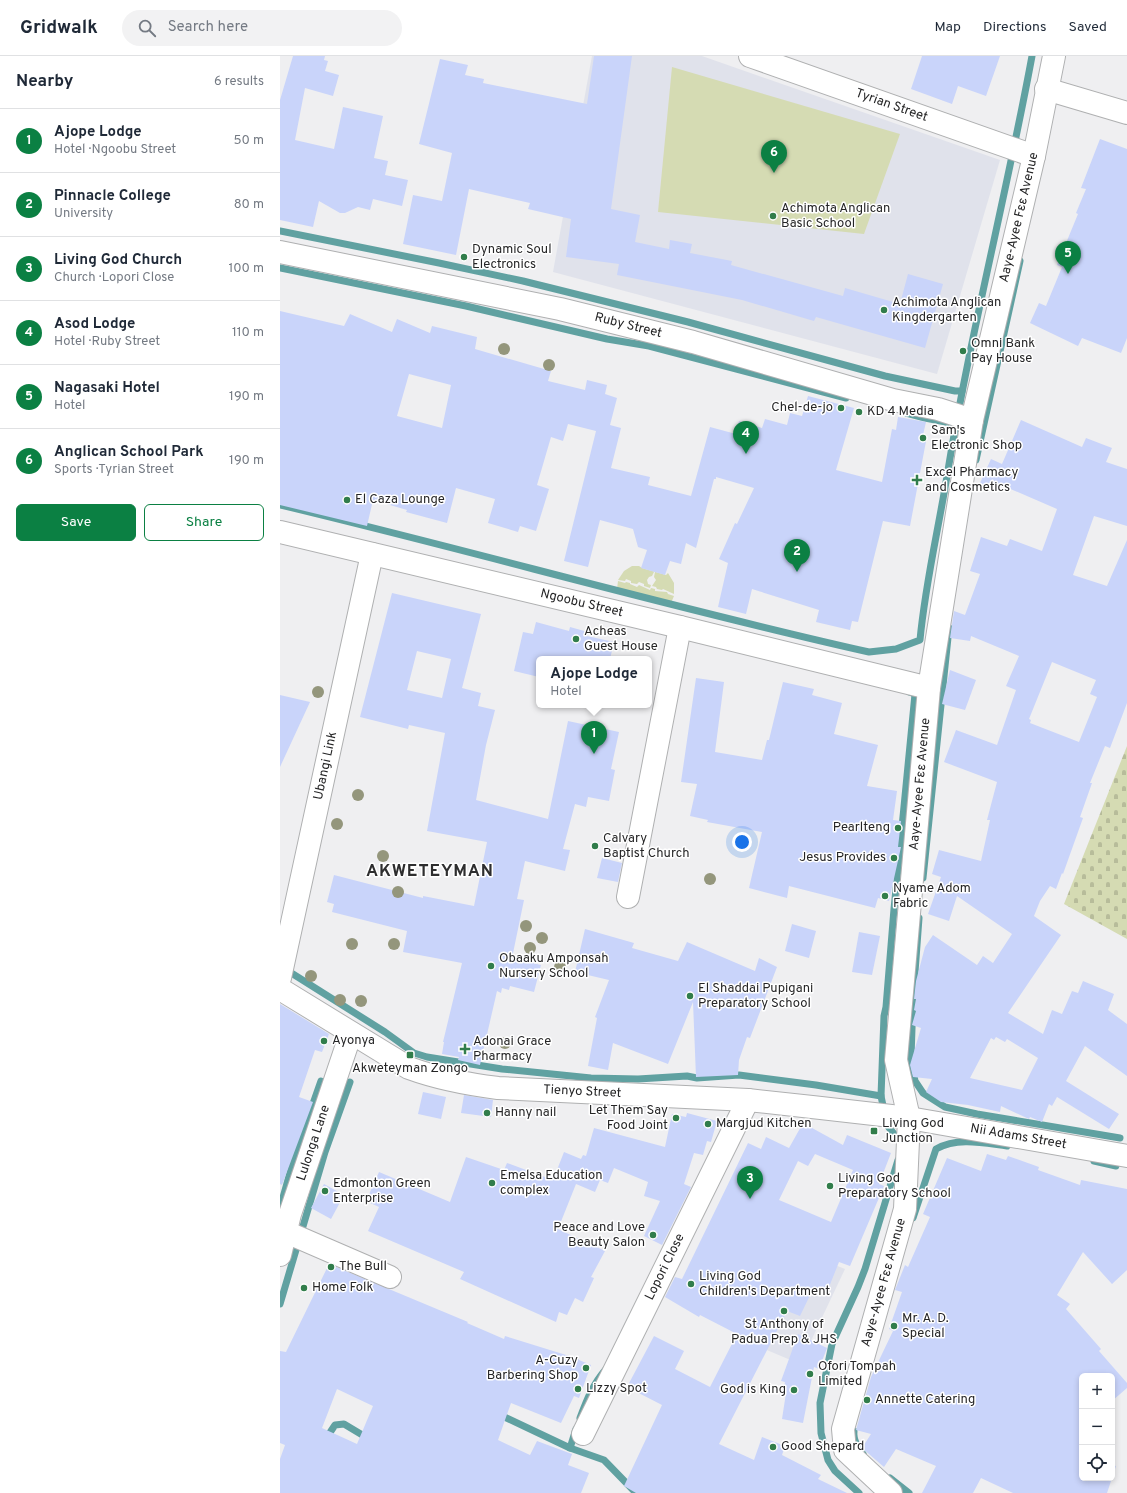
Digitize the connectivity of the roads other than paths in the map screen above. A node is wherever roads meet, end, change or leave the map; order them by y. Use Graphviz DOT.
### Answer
graph roads {
  1 [pos="750,56"];
  2 [pos="1054,56"];
  3 [pos="1046,89"];
  4 [pos="1127,113"];
  5 [pos="1034,156"];
  6 [pos="280,252"];
  7 [pos="972,420"];
  8 [pos="280,532"];
  9 [pos="372,554"];
  10 [pos="680,627"];
  11 [pos="928,688"];
  12 [pos="628,897"];
  13 [pos="280,978"];
  14 [pos="280,989"];
  15 [pos="351,1033"];
  16 [pos="748,1100"];
  17 [pos="909,1118"];
  18 [pos="1127,1156"];
  19 [pos="285,1219"];
  20 [pos="280,1255"];
  21 [pos="390,1277"];
  22 [pos="583,1434"];
  23 [pos="891,1493"];
  1 -- 5 [label="street, Tyrian Street"];
  2 -- 3 [label="street, Aaye-Ayee Fɛɛ Avenue"];
  3 -- 4 [label="street"];
  3 -- 5 [label="street, Aaye-Ayee Fɛɛ Avenue"];
  5 -- 7 [label="street, Aaye-Ayee Fɛɛ Avenue"];
  6 -- 7 [label="street, Ruby Street"];
  7 -- 11 [label="street, Aaye-Ayee Fɛɛ Avenue"];
  8 -- 9 [label="street, Ngoobu Street"];
  9 -- 10 [label="street, Ngoobu Street"];
  9 -- 13 [label="street, Ubangi Link"];
  10 -- 11 [label="street, Ngoobu Street"];
  10 -- 12 [label="street"];
  11 -- 17 [label="street, Aaye-Ayee Fɛɛ Avenue"];
  14 -- 15 [label="street, Tienyo Street"];
  15 -- 16 [label="street, Tienyo Street"];
  15 -- 19 [label="street, Lulonga Lane"];
  16 -- 17 [label="street, Tienyo Street"];
  16 -- 22 [label="street, Lopori Close"];
  17 -- 18 [label="street, Nii Adams Street"];
  17 -- 23 [label="street, Aaye-Ayee Fɛɛ Avenue"];
  19 -- 20 [label="street, Lulonga Lane"];
  19 -- 21 [label="street"];
}
